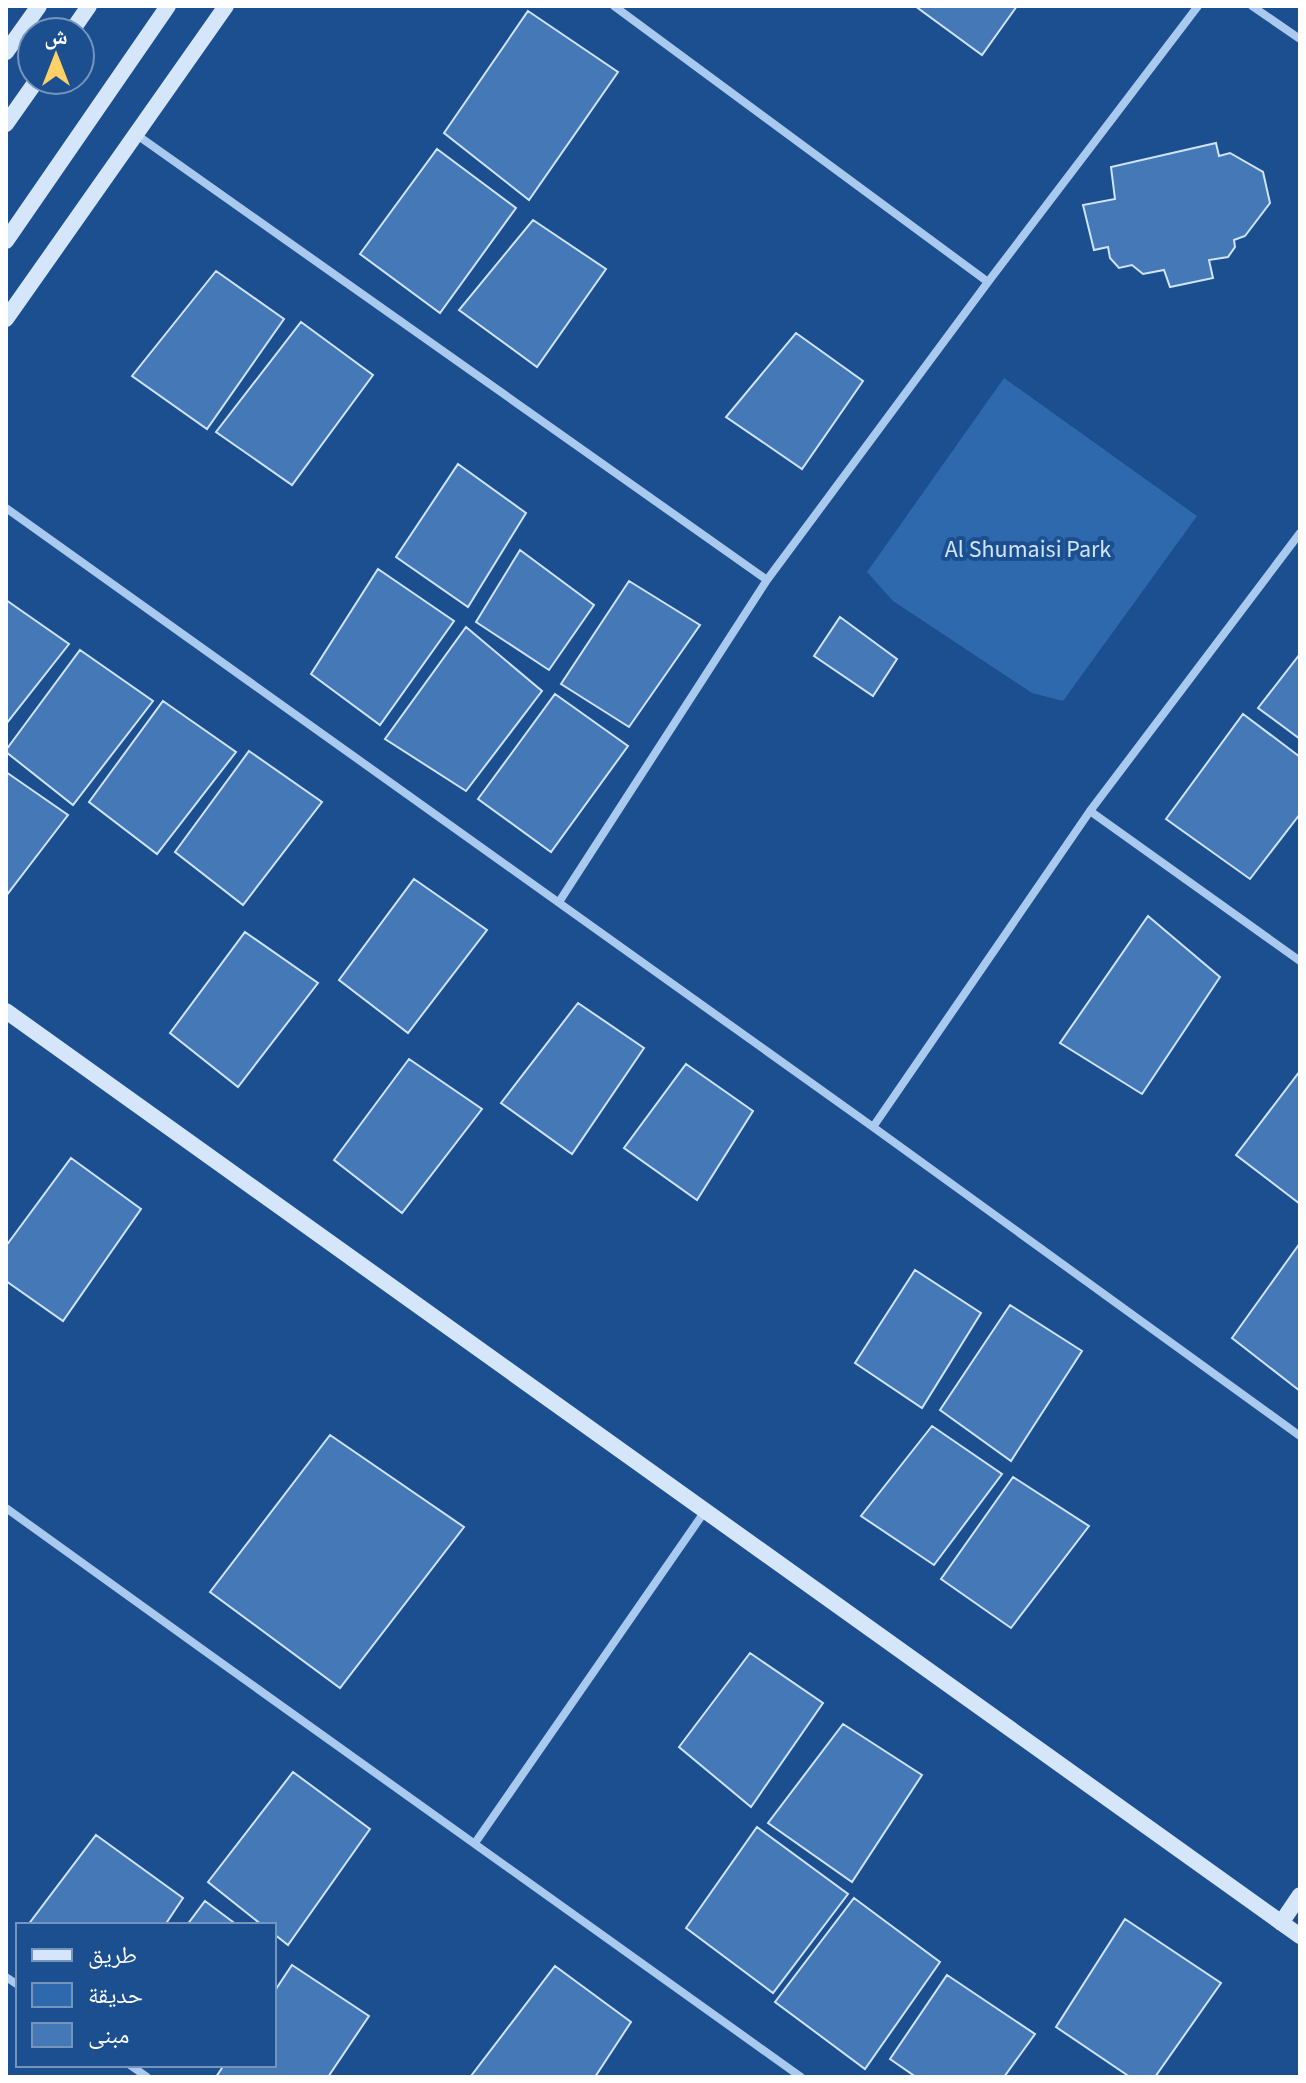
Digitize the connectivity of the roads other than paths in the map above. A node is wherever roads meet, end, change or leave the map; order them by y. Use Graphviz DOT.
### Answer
graph roads {
  1 [pos="39,6"];
  2 [pos="168,6"];
  3 [pos="226,6"];
  4 [pos="614,6"];
  5 [pos="1198,6"];
  6 [pos="1252,6"];
  7 [pos="1300,39"];
  8 [pos="8,43"];
  9 [pos="26,96"];
  10 [pos="6,124"];
  11 [pos="137,135"];
  12 [pos="6,241"];
  13 [pos="988,282"];
  14 [pos="6,319"];
  15 [pos="6,508"];
  16 [pos="1300,533"];
  17 [pos="767,580"];
  18 [pos="1090,811"];
  19 [pos="559,902"];
  20 [pos="1300,961"];
  21 [pos="6,1011"];
  22 [pos="873,1127"];
  23 [pos="1300,1436"];
  24 [pos="6,1508"];
  25 [pos="705,1511"];
  26 [pos="475,1843"];
  27 [pos="1300,1895"];
  28 [pos="1281,1923"];
  29 [pos="1300,1936"];
  30 [pos="801,2077"];
  1 -- 8 [label="main road"];
  2 -- 12 [label="main road"];
  3 -- 11 [label="main road"];
  4 -- 13 [label="street"];
  5 -- 13 [label="street"];
  6 -- 7 [label="street"];
  9 -- 10 [label="main road"];
  11 -- 14 [label="main road"];
  11 -- 17 [label="street"];
  13 -- 17 [label="street"];
  15 -- 19 [label="street"];
  16 -- 18 [label="street"];
  17 -- 19 [label="street"];
  18 -- 20 [label="street"];
  18 -- 22 [label="street"];
  19 -- 22 [label="street"];
  21 -- 25 [label="main road"];
  22 -- 23 [label="street"];
  24 -- 26 [label="street"];
  25 -- 26 [label="street"];
  25 -- 28 [label="main road"];
  26 -- 30 [label="street"];
  27 -- 28 [label="main road"];
  28 -- 29 [label="main road"];
}
